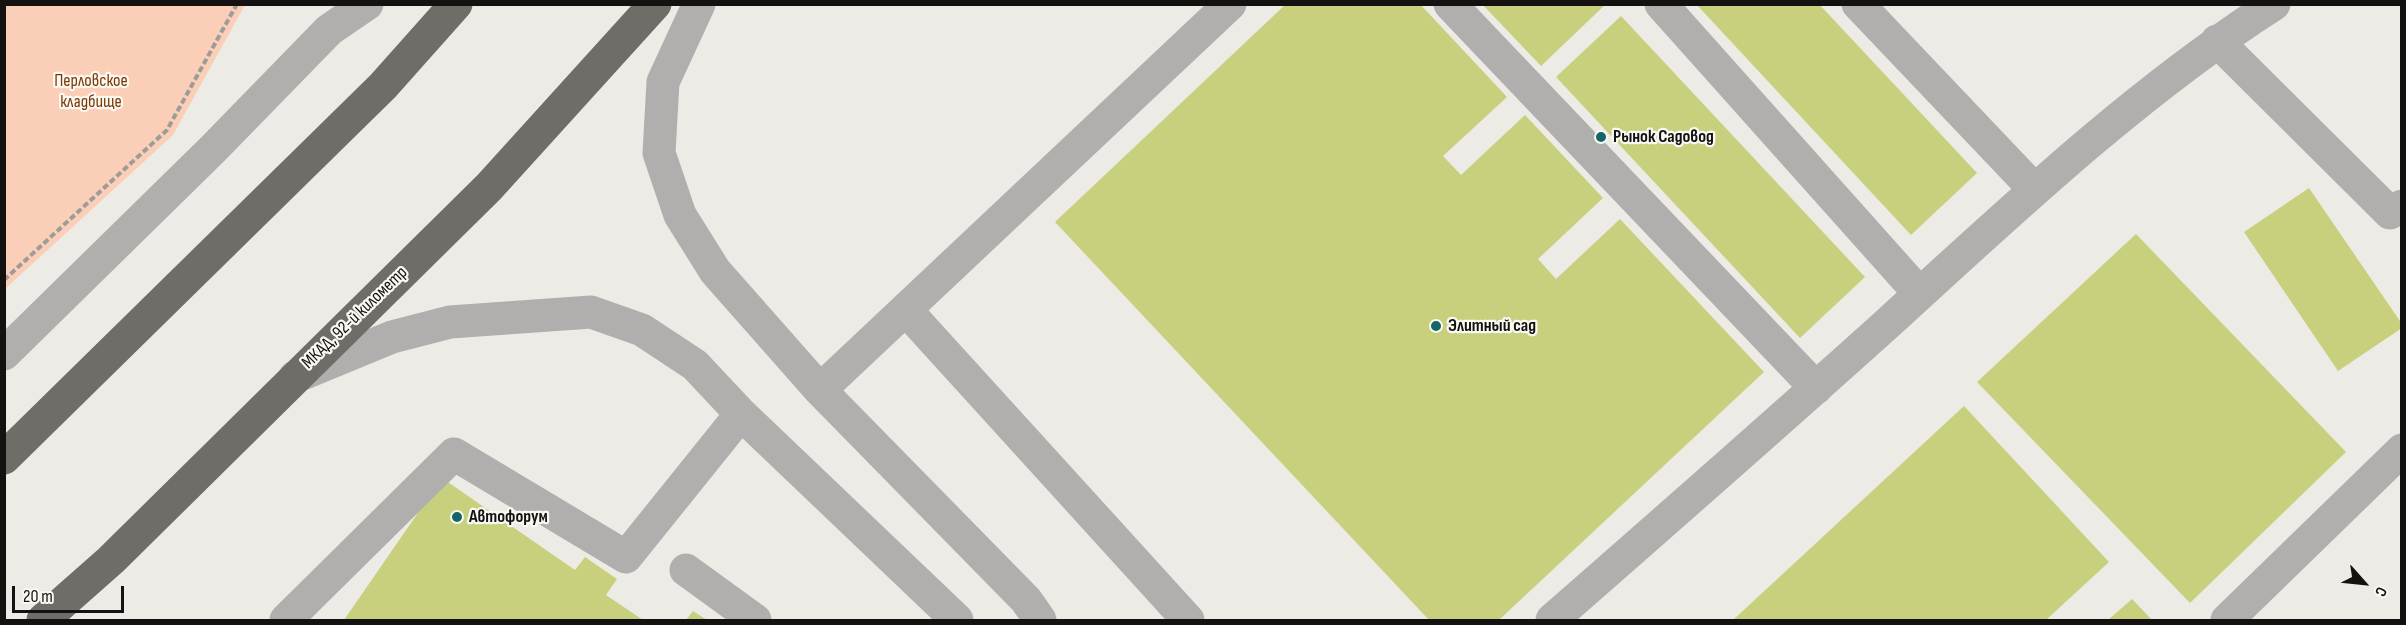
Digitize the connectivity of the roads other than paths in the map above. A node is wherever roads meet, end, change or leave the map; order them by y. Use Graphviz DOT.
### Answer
graph roads {
  1 [pos="367,4"];
  2 [pos="456,4"];
  3 [pos="655,4"];
  4 [pos="699,4"];
  5 [pos="1230,4"];
  6 [pos="1450,4"];
  7 [pos="1661,4"];
  8 [pos="1858,4"];
  9 [pos="2274,4"];
  10 [pos="2217,41"];
  11 [pos="2034,189"];
  12 [pos="2402,206"];
  13 [pos="1920,294"];
  14 [pos="906,310"];
  15 [pos="4,354"];
  16 [pos="294,378"];
  17 [pos="1816,388"];
  18 [pos="820,390"];
  19 [pos="741,414"];
  20 [pos="2402,450"];
  21 [pos="7,456"];
  22 [pos="686,570"];
  23 [pos="43,621"];
  24 [pos="286,621"];
  25 [pos="755,621"];
  26 [pos="957,621"];
  27 [pos="1040,621"];
  28 [pos="1188,621"];
  29 [pos="1552,621"];
  30 [pos="2227,621"];
  1 -- 15 [label="street"];
  2 -- 21 [label="highway"];
  3 -- 16 [label="highway, МКАД, 92-й километр"];
  4 -- 18 [label="street"];
  5 -- 14 [label="street"];
  6 -- 17 [label="street"];
  7 -- 13 [label="street"];
  8 -- 11 [label="street"];
  9 -- 10 [label="street"];
  10 -- 11 [label="street"];
  10 -- 12 [label="street"];
  11 -- 13 [label="street"];
  13 -- 17 [label="street"];
  14 -- 18 [label="street"];
  14 -- 28 [label="street"];
  16 -- 19 [label="street"];
  16 -- 23 [label="highway, МКАД, 92-й километр"];
  17 -- 29 [label="street"];
  18 -- 27 [label="street"];
  19 -- 24 [label="street"];
  19 -- 26 [label="street"];
  20 -- 30 [label="street"];
  22 -- 25 [label="street"];
}
